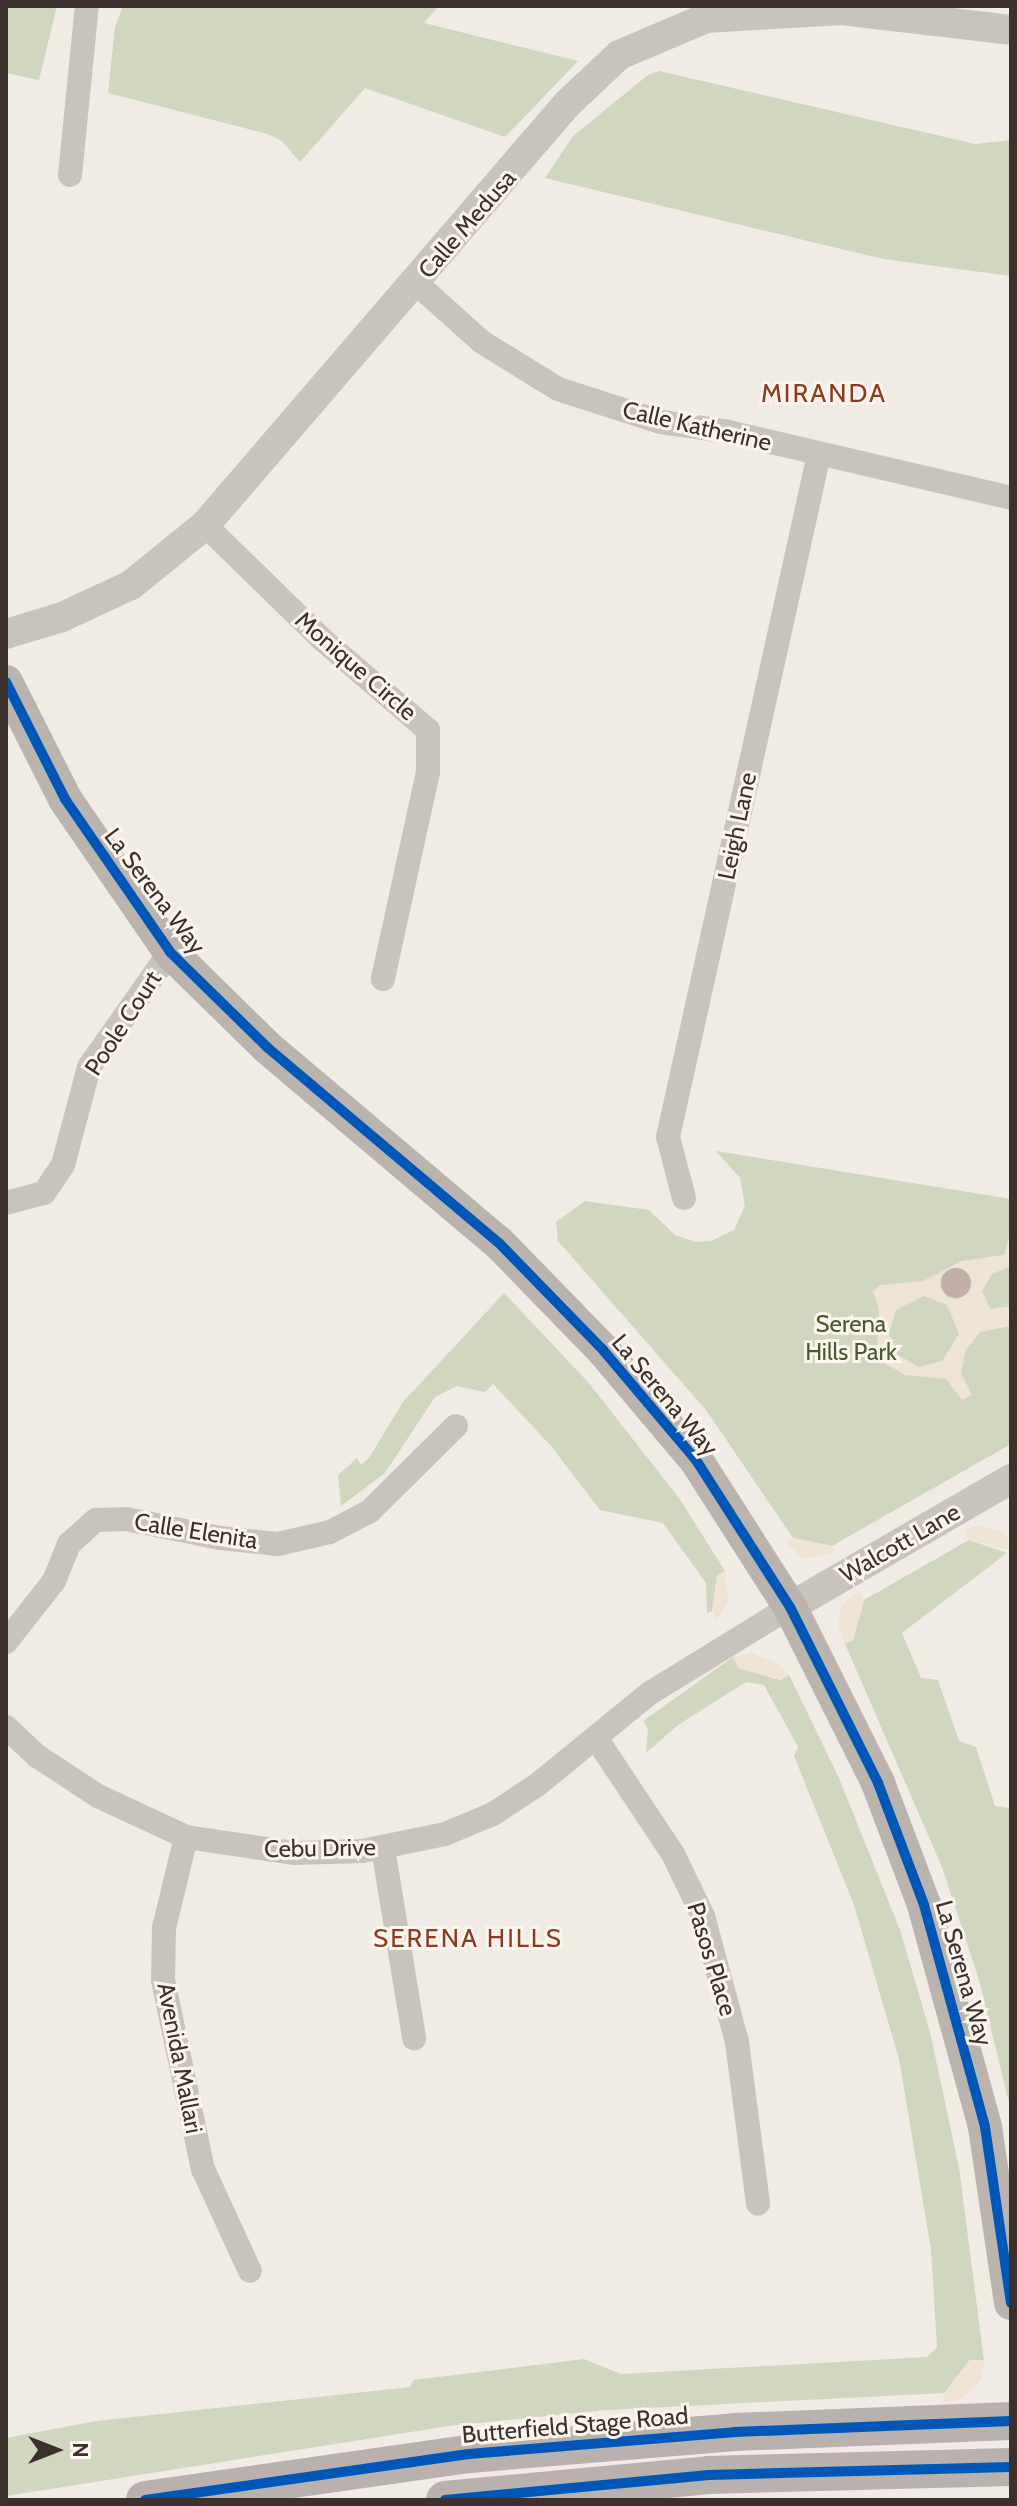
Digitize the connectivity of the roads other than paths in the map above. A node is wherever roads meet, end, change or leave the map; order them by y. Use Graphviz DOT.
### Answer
graph roads {
  1 [pos="87,6"];
  2 [pos="1011,30"];
  3 [pos="70,175"];
  4 [pos="416,283"];
  5 [pos="819,454"];
  6 [pos="1011,498"];
  7 [pos="205,525"];
  8 [pos="6,634"];
  9 [pos="6,682"];
  10 [pos="170,952"];
  11 [pos="383,979"];
  12 [pos="684,1198"];
  13 [pos="6,1203"];
  14 [pos="456,1426"];
  15 [pos="1011,1479"];
  16 [pos="790,1607"];
  17 [pos="6,1642"];
  18 [pos="6,1727"];
  19 [pos="596,1738"];
  20 [pos="186,1837"];
  21 [pos="383,1848"];
  22 [pos="414,2038"];
  23 [pos="758,2204"];
  24 [pos="250,2271"];
  25 [pos="1011,2303"];
  26 [pos="1011,2421"];
  27 [pos="1011,2467"];
  28 [pos="145,2500"];
  29 [pos="445,2500"];
  1 -- 3 [label="street"];
  2 -- 4 [label="street, Calle Medusa"];
  4 -- 5 [label="street, Calle Katherine"];
  4 -- 7 [label="street, Calle Medusa"];
  5 -- 6 [label="street, Calle Katherine"];
  5 -- 12 [label="street, Leigh Lane"];
  7 -- 8 [label="street, Calle Medusa"];
  7 -- 11 [label="street, Monique Circle"];
  9 -- 10 [label="main road, La Serena Way"];
  10 -- 13 [label="street, Poole Court"];
  10 -- 16 [label="main road, La Serena Way"];
  14 -- 17 [label="street, Calle Elenita"];
  15 -- 16 [label="street, Walcott Lane"];
  16 -- 19 [label="street, Cebu Drive"];
  16 -- 25 [label="main road, La Serena Way"];
  18 -- 20 [label="street, Cebu Drive"];
  19 -- 21 [label="street, Cebu Drive"];
  19 -- 23 [label="street, Pasos Place"];
  20 -- 21 [label="street, Cebu Drive"];
  20 -- 24 [label="street, Avenida Mallari"];
  21 -- 22 [label="street"];
  26 -- 28 [label="main road, Butterfield Stage Road"];
  27 -- 29 [label="main road"];
}
